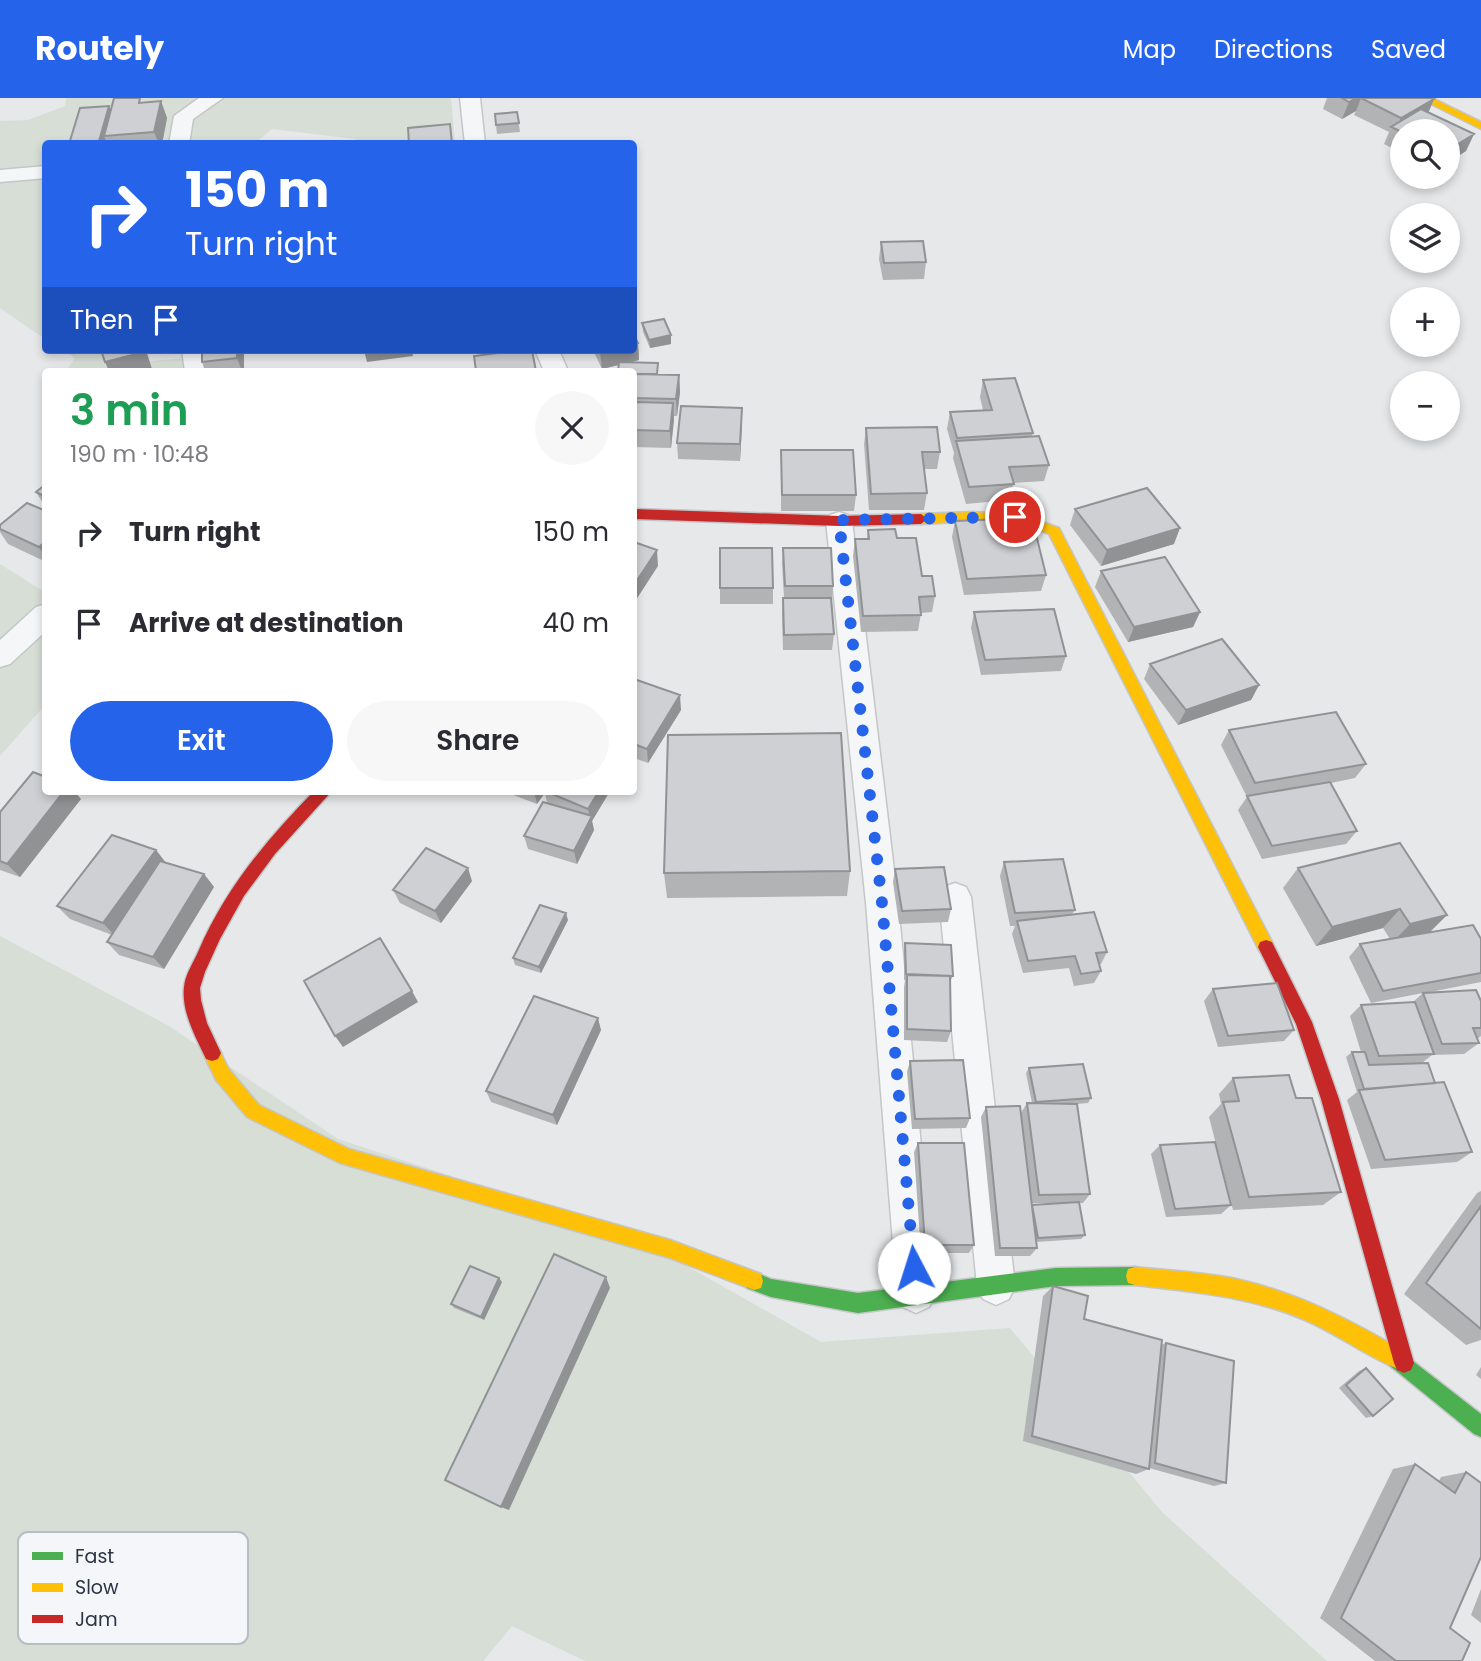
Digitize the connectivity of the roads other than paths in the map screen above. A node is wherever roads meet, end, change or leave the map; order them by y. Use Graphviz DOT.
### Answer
graph roads {
  1 [pos="213,98"];
  2 [pos="470,98"];
  3 [pos="1424,98"];
  4 [pos="1481,126"];
  5 [pos="180,140"];
  6 [pos="475,140"];
  7 [pos="42,172"];
  8 [pos="0,176"];
  9 [pos="637,514"];
  10 [pos="839,520"];
  11 [pos="42,618"];
  12 [pos="0,656"];
  13 [pos="320,795"];
  14 [pos="955,897"];
  15 [pos="996,1286"];
  16 [pos="916,1294"];
  17 [pos="1404,1363"];
  18 [pos="1481,1427"];
  1 -- 5 [label="street"];
  2 -- 6 [label="street"];
  3 -- 4 [label="street"];
  7 -- 8 [label="street"];
  9 -- 10 [label="street"];
  10 -- 16 [label="street"];
  10 -- 17 [label="street"];
  11 -- 12 [label="street"];
  13 -- 16 [label="street"];
  14 -- 15 [label="street"];
  15 -- 16 [label="street"];
  15 -- 17 [label="street"];
  17 -- 18 [label="street"];
}
